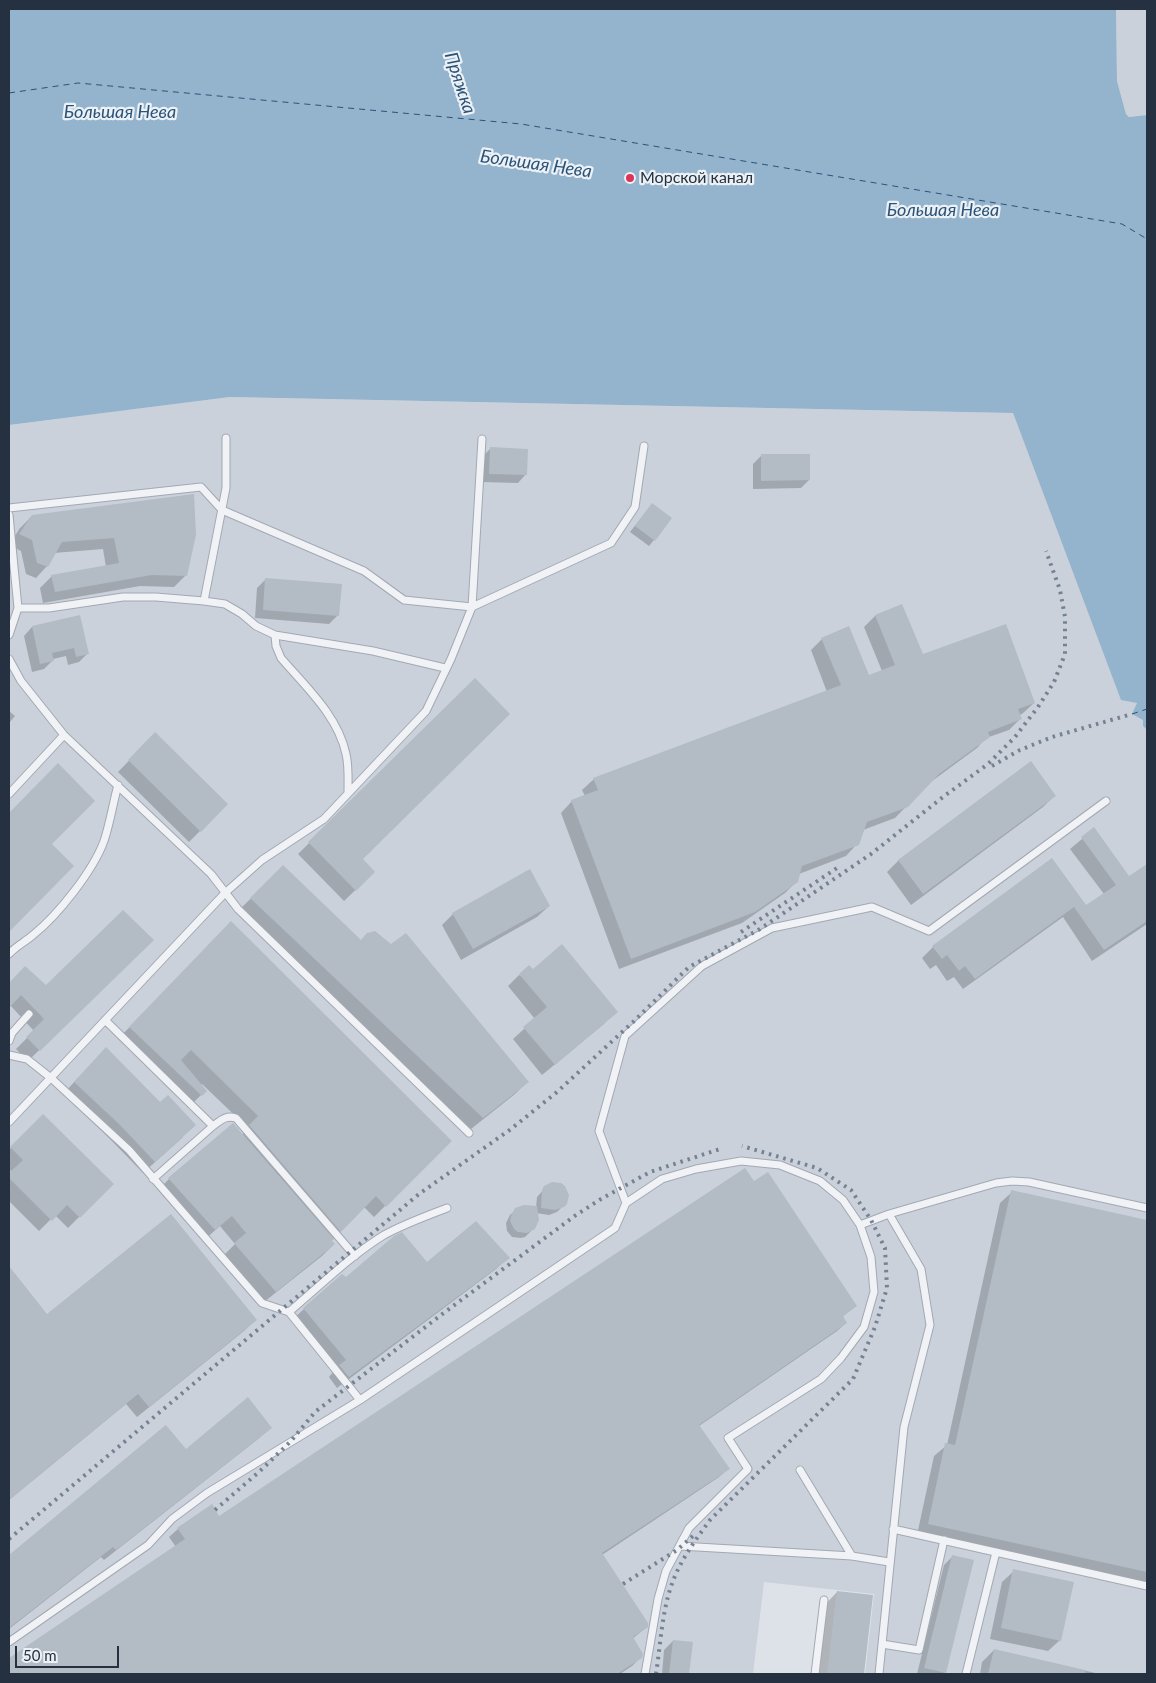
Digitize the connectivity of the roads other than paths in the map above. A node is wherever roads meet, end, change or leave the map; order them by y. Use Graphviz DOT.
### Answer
graph roads {
  1 [pos="226,438"];
  2 [pos="482,439"];
  3 [pos="644,446"];
  4 [pos="9,508"];
  5 [pos="222,510"];
  6 [pos="9,516"];
  7 [pos="204,601"];
  8 [pos="472,607"];
  9 [pos="18,608"];
  10 [pos="9,635"];
  11 [pos="275,635"];
  12 [pos="9,659"];
  13 [pos="445,668"];
  14 [pos="64,735"];
  15 [pos="118,785"];
  16 [pos="348,793"];
  17 [pos="9,794"];
  18 [pos="1106,801"];
  19 [pos="225,893"];
  20 [pos="9,954"];
  21 [pos="29,1014"];
  22 [pos="105,1020"];
  23 [pos="9,1041"];
  24 [pos="9,1055"];
  25 [pos="51,1078"];
  26 [pos="9,1122"];
  27 [pos="213,1126"];
  28 [pos="469,1133"];
  29 [pos="154,1178"];
  30 [pos="626,1203"];
  31 [pos="447,1208"];
  32 [pos="1147,1208"];
  33 [pos="889,1214"];
  34 [pos="860,1225"];
  35 [pos="355,1256"];
  36 [pos="289,1312"];
  37 [pos="360,1400"];
  38 [pos="800,1470"];
  39 [pos="893,1529"];
  40 [pos="944,1540"];
  41 [pos="680,1546"];
  42 [pos="996,1552"];
  43 [pos="852,1556"];
  44 [pos="890,1562"];
  45 [pos="1147,1586"];
  46 [pos="824,1600"];
  47 [pos="9,1642"];
  48 [pos="882,1644"];
  49 [pos="645,1674"];
  50 [pos="815,1674"];
  51 [pos="879,1674"];
  52 [pos="966,1674"];
  1 -- 5 [label="lane"];
  2 -- 8 [label="lane"];
  3 -- 8 [label="lane"];
  4 -- 5 [label="lane"];
  5 -- 7 [label="lane"];
  5 -- 8 [label="lane"];
  6 -- 9 [label="lane"];
  7 -- 9 [label="lane"];
  7 -- 11 [label="lane"];
  8 -- 13 [label="lane"];
  9 -- 10 [label="lane"];
  11 -- 13 [label="lane"];
  11 -- 16 [label="lane"];
  12 -- 14 [label="lane"];
  13 -- 16 [label="lane"];
  14 -- 15 [label="lane"];
  14 -- 17 [label="lane"];
  15 -- 19 [label="lane"];
  15 -- 20 [label="lane"];
  16 -- 19 [label="lane"];
  18 -- 30 [label="lane"];
  19 -- 22 [label="lane"];
  19 -- 28 [label="lane"];
  21 -- 23 [label="lane"];
  22 -- 25 [label="lane"];
  22 -- 27 [label="lane"];
  24 -- 25 [label="lane"];
  25 -- 26 [label="lane"];
  25 -- 29 [label="lane"];
  27 -- 29 [label="lane"];
  27 -- 35 [label="lane"];
  29 -- 36 [label="lane"];
  30 -- 34 [label="lane"];
  30 -- 37 [label="lane"];
  31 -- 35 [label="lane"];
  32 -- 33 [label="lane"];
  33 -- 34 [label="lane"];
  33 -- 39 [label="lane"];
  34 -- 41 [label="lane"];
  35 -- 36 [label="lane"];
  36 -- 37 [label="lane"];
  37 -- 47 [label="lane"];
  38 -- 43 [label="lane"];
  39 -- 40 [label="lane"];
  39 -- 44 [label="lane"];
  40 -- 42 [label="lane"];
  40 -- 48 [label="lane"];
  41 -- 43 [label="lane"];
  41 -- 49 [label="lane"];
  42 -- 45 [label="lane"];
  42 -- 52 [label="lane"];
  43 -- 44 [label="lane"];
  44 -- 48 [label="lane"];
  46 -- 50 [label="lane"];
  48 -- 51 [label="lane"];
}
